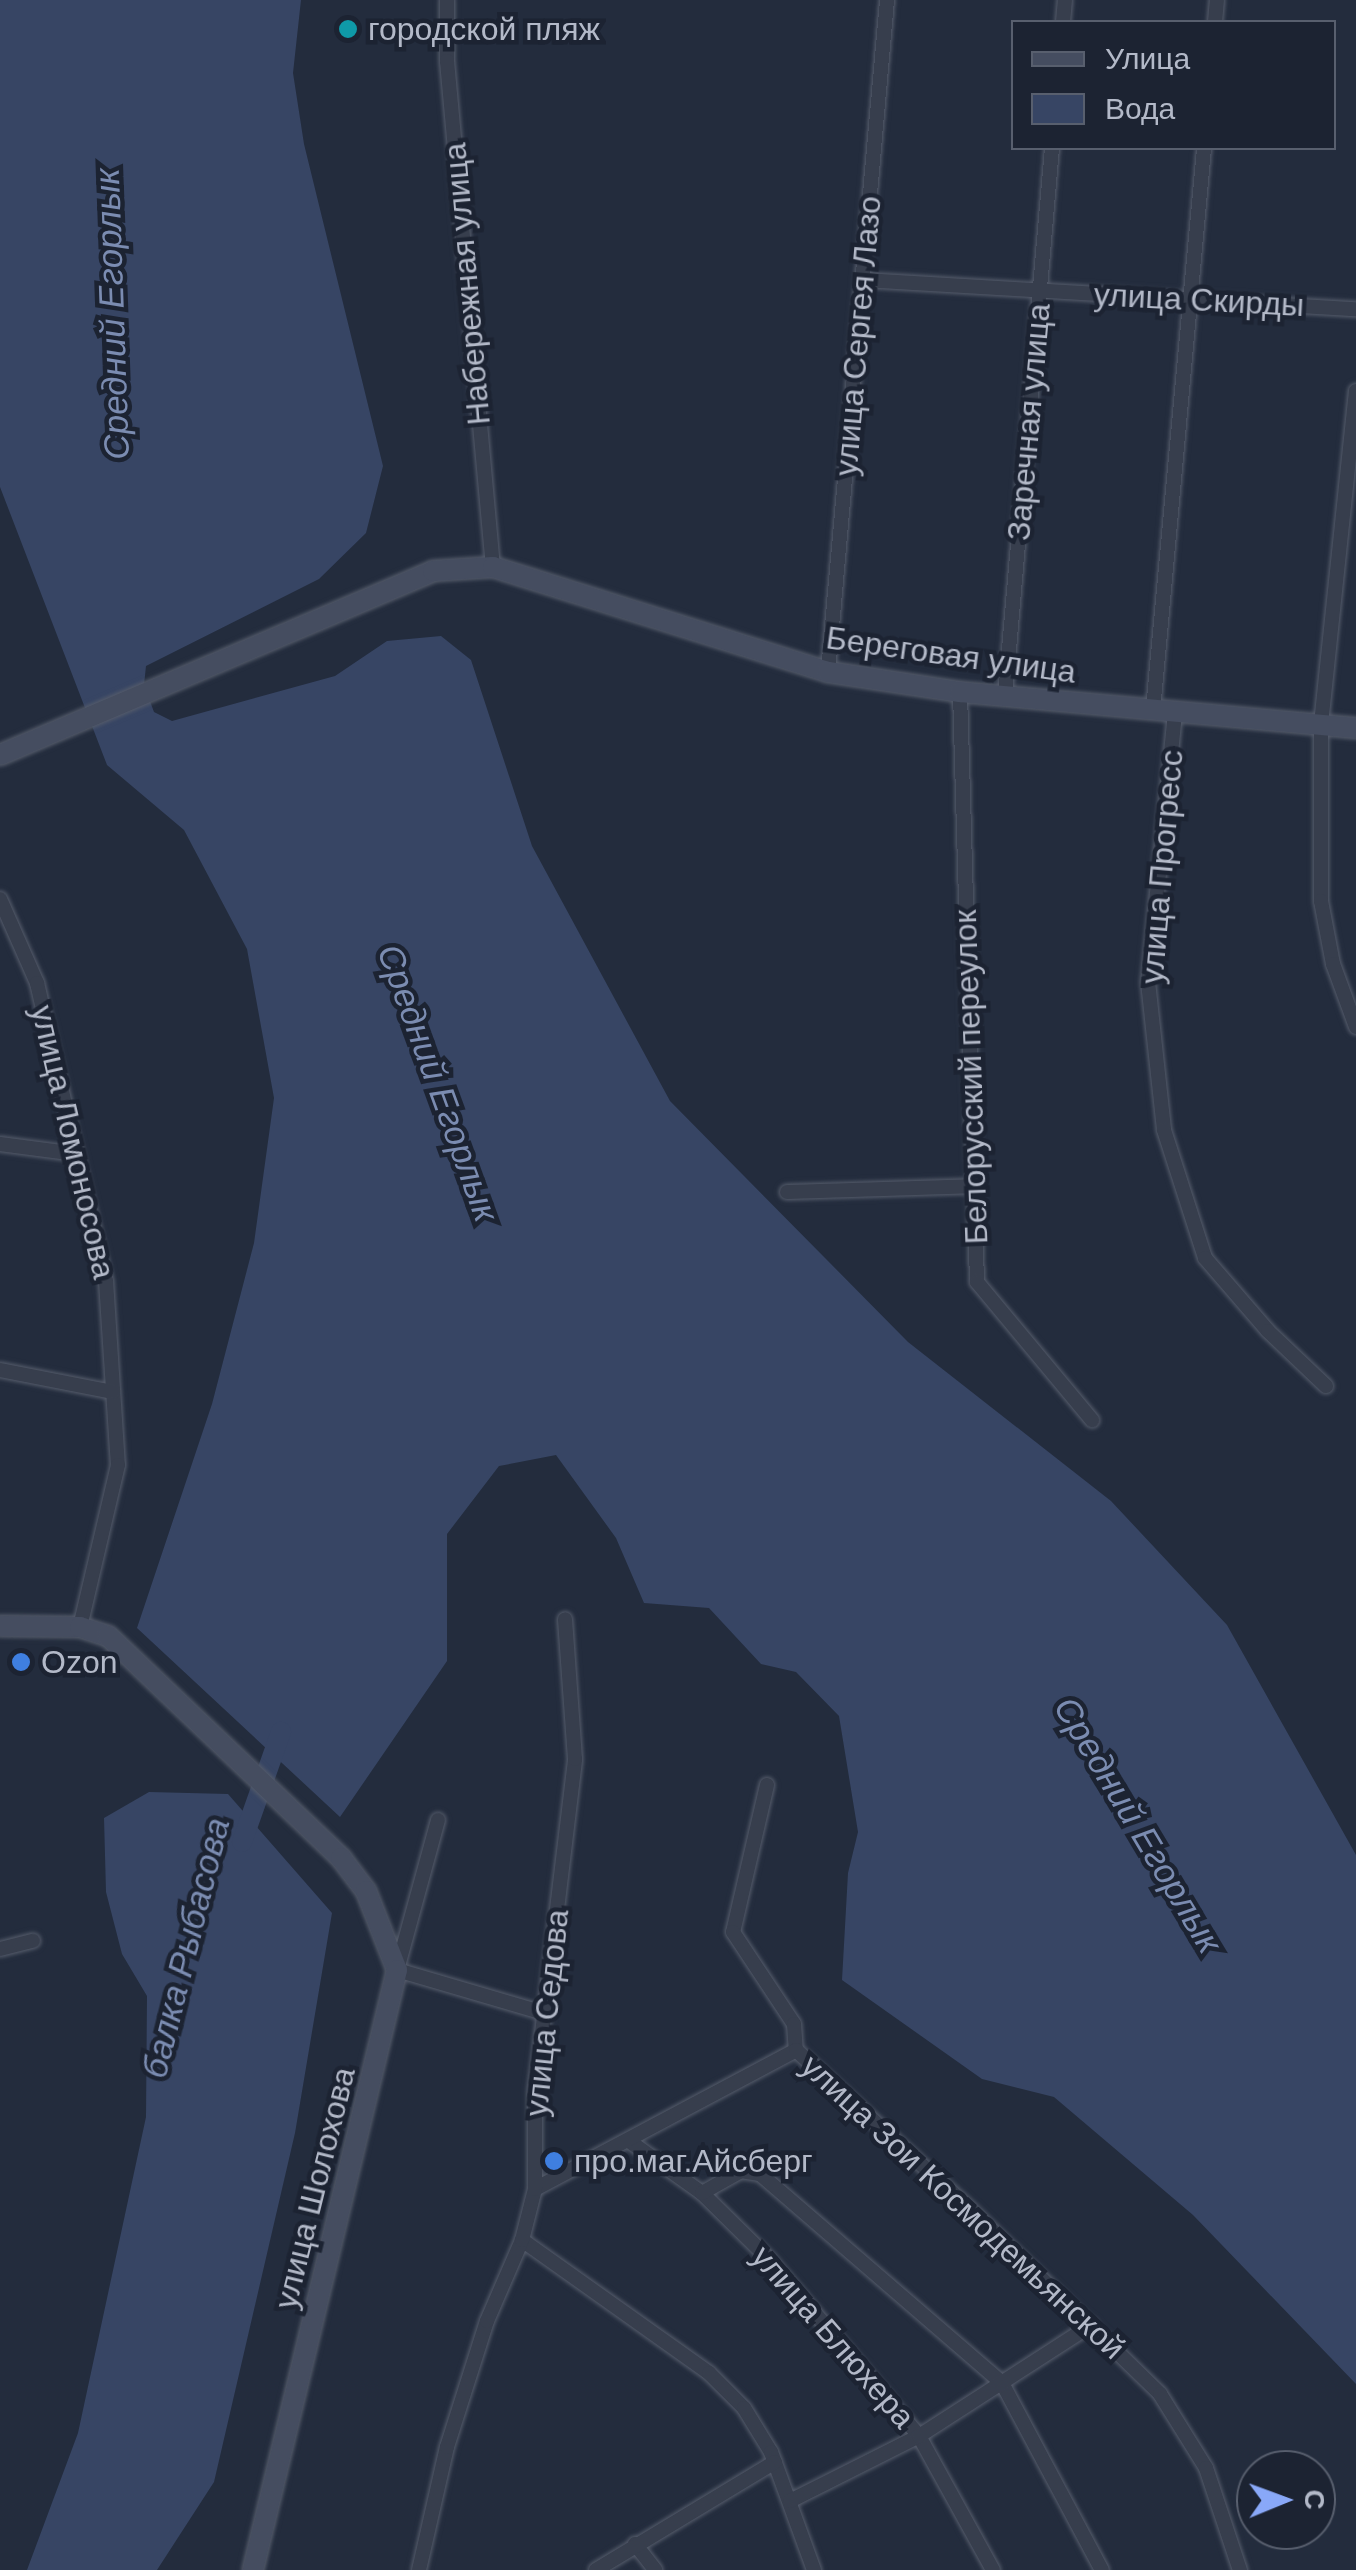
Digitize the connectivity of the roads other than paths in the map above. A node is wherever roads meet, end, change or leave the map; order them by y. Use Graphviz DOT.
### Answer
graph roads {
  1 [pos="447,0"];
  2 [pos="887,0"];
  3 [pos="1052,150"];
  4 [pos="1204,150"];
  5 [pos="862,280"];
  6 [pos="1040,290"];
  7 [pos="1190,299"];
  8 [pos="1356,309"];
  9 [pos="1356,391"];
  10 [pos="492,568"];
  11 [pos="828,672"];
  12 [pos="960,692"];
  13 [pos="1005,696"];
  14 [pos="1154,710"];
  15 [pos="1176,712"];
  16 [pos="1321,724"];
  17 [pos="1356,728"];
  18 [pos="0,755"];
  19 [pos="0,899"];
  20 [pos="1356,1027"];
  21 [pos="0,1144"];
  22 [pos="76,1154"];
  23 [pos="973,1186"];
  24 [pos="787,1192"];
  25 [pos="0,1370"];
  26 [pos="1326,1386"];
  27 [pos="113,1392"];
  28 [pos="1092,1420"];
  29 [pos="565,1619"];
  30 [pos="0,1626"];
  31 [pos="80,1626"];
  32 [pos="767,1784"];
  33 [pos="438,1820"];
  34 [pos="33,1941"];
  35 [pos="0,1950"];
  36 [pos="397,1970"];
  37 [pos="544,2012"];
  38 [pos="796,2050"];
  39 [pos="629,2140"];
  40 [pos="535,2189"];
  41 [pos="702,2192"];
  42 [pos="522,2240"];
  43 [pos="1091,2325"];
  44 [pos="1002,2383"];
  45 [pos="920,2436"];
  46 [pos="774,2462"];
  47 [pos="790,2501"];
  48 [pos="635,2544"];
  49 [pos="253,2570"];
  50 [pos="419,2570"];
  51 [pos="596,2570"];
  52 [pos="655,2570"];
  53 [pos="814,2570"];
  54 [pos="993,2570"];
  55 [pos="1102,2570"];
  56 [pos="1240,2570"];
  1 -- 10 [label="street, Набережная улица"];
  2 -- 5 [label="street, улица Сергея Лазо"];
  3 -- 6 [label="street, Заречная улица"];
  4 -- 7 [label="street, улица Прогресс"];
  5 -- 6 [label="street, улица Скирды"];
  5 -- 11 [label="street, улица Сергея Лазо"];
  6 -- 7 [label="street, улица Скирды"];
  6 -- 13 [label="street, Заречная улица"];
  7 -- 8 [label="street, улица Скирды"];
  7 -- 14 [label="street, улица Прогресс"];
  9 -- 16 [label="street"];
  10 -- 11 [label="main road, Береговая улица"];
  10 -- 18 [label="main road"];
  11 -- 12 [label="main road, Береговая улица"];
  12 -- 13 [label="main road, Береговая улица"];
  12 -- 23 [label="street, Белорусский переулок"];
  13 -- 14 [label="main road, Береговая улица"];
  14 -- 15 [label="main road, Береговая улица"];
  15 -- 16 [label="main road, Береговая улица"];
  15 -- 26 [label="street, улица Прогресс"];
  16 -- 17 [label="main road, Береговая улица"];
  16 -- 20 [label="street"];
  19 -- 22 [label="street, улица Ломоносова"];
  21 -- 22 [label="street"];
  22 -- 27 [label="street, улица Ломоносова"];
  23 -- 24 [label="street"];
  23 -- 28 [label="street, Белорусский переулок"];
  25 -- 27 [label="street"];
  27 -- 31 [label="street, улица Ломоносова"];
  29 -- 37 [label="street, улица Седова"];
  30 -- 31 [label="main road"];
  31 -- 36 [label="main road"];
  32 -- 38 [label="street"];
  33 -- 36 [label="street, улица Шолохова"];
  34 -- 35 [label="street"];
  36 -- 37 [label="street"];
  36 -- 49 [label="main road, улица Шолохова"];
  37 -- 40 [label="street, улица Седова"];
  38 -- 39 [label="street, улица Зои Космодемьянской"];
  38 -- 43 [label="street, улица Зои Космодемьянской"];
  39 -- 40 [label="street, улица Зои Космодемьянской"];
  39 -- 41 [label="street, улица Блюхера"];
  40 -- 42 [label="street, улица Седова"];
  41 -- 44 [label="street"];
  41 -- 45 [label="street, улица Блюхера"];
  42 -- 46 [label="street"];
  42 -- 50 [label="street, улица Седова"];
  43 -- 44 [label="street"];
  43 -- 56 [label="street, улица Зои Космодемьянской"];
  44 -- 45 [label="street"];
  44 -- 55 [label="street"];
  45 -- 47 [label="street"];
  45 -- 54 [label="street, улица Блюхера"];
  46 -- 47 [label="street"];
  46 -- 48 [label="street"];
  47 -- 53 [label="street"];
  48 -- 51 [label="street"];
  48 -- 52 [label="street"];
}
